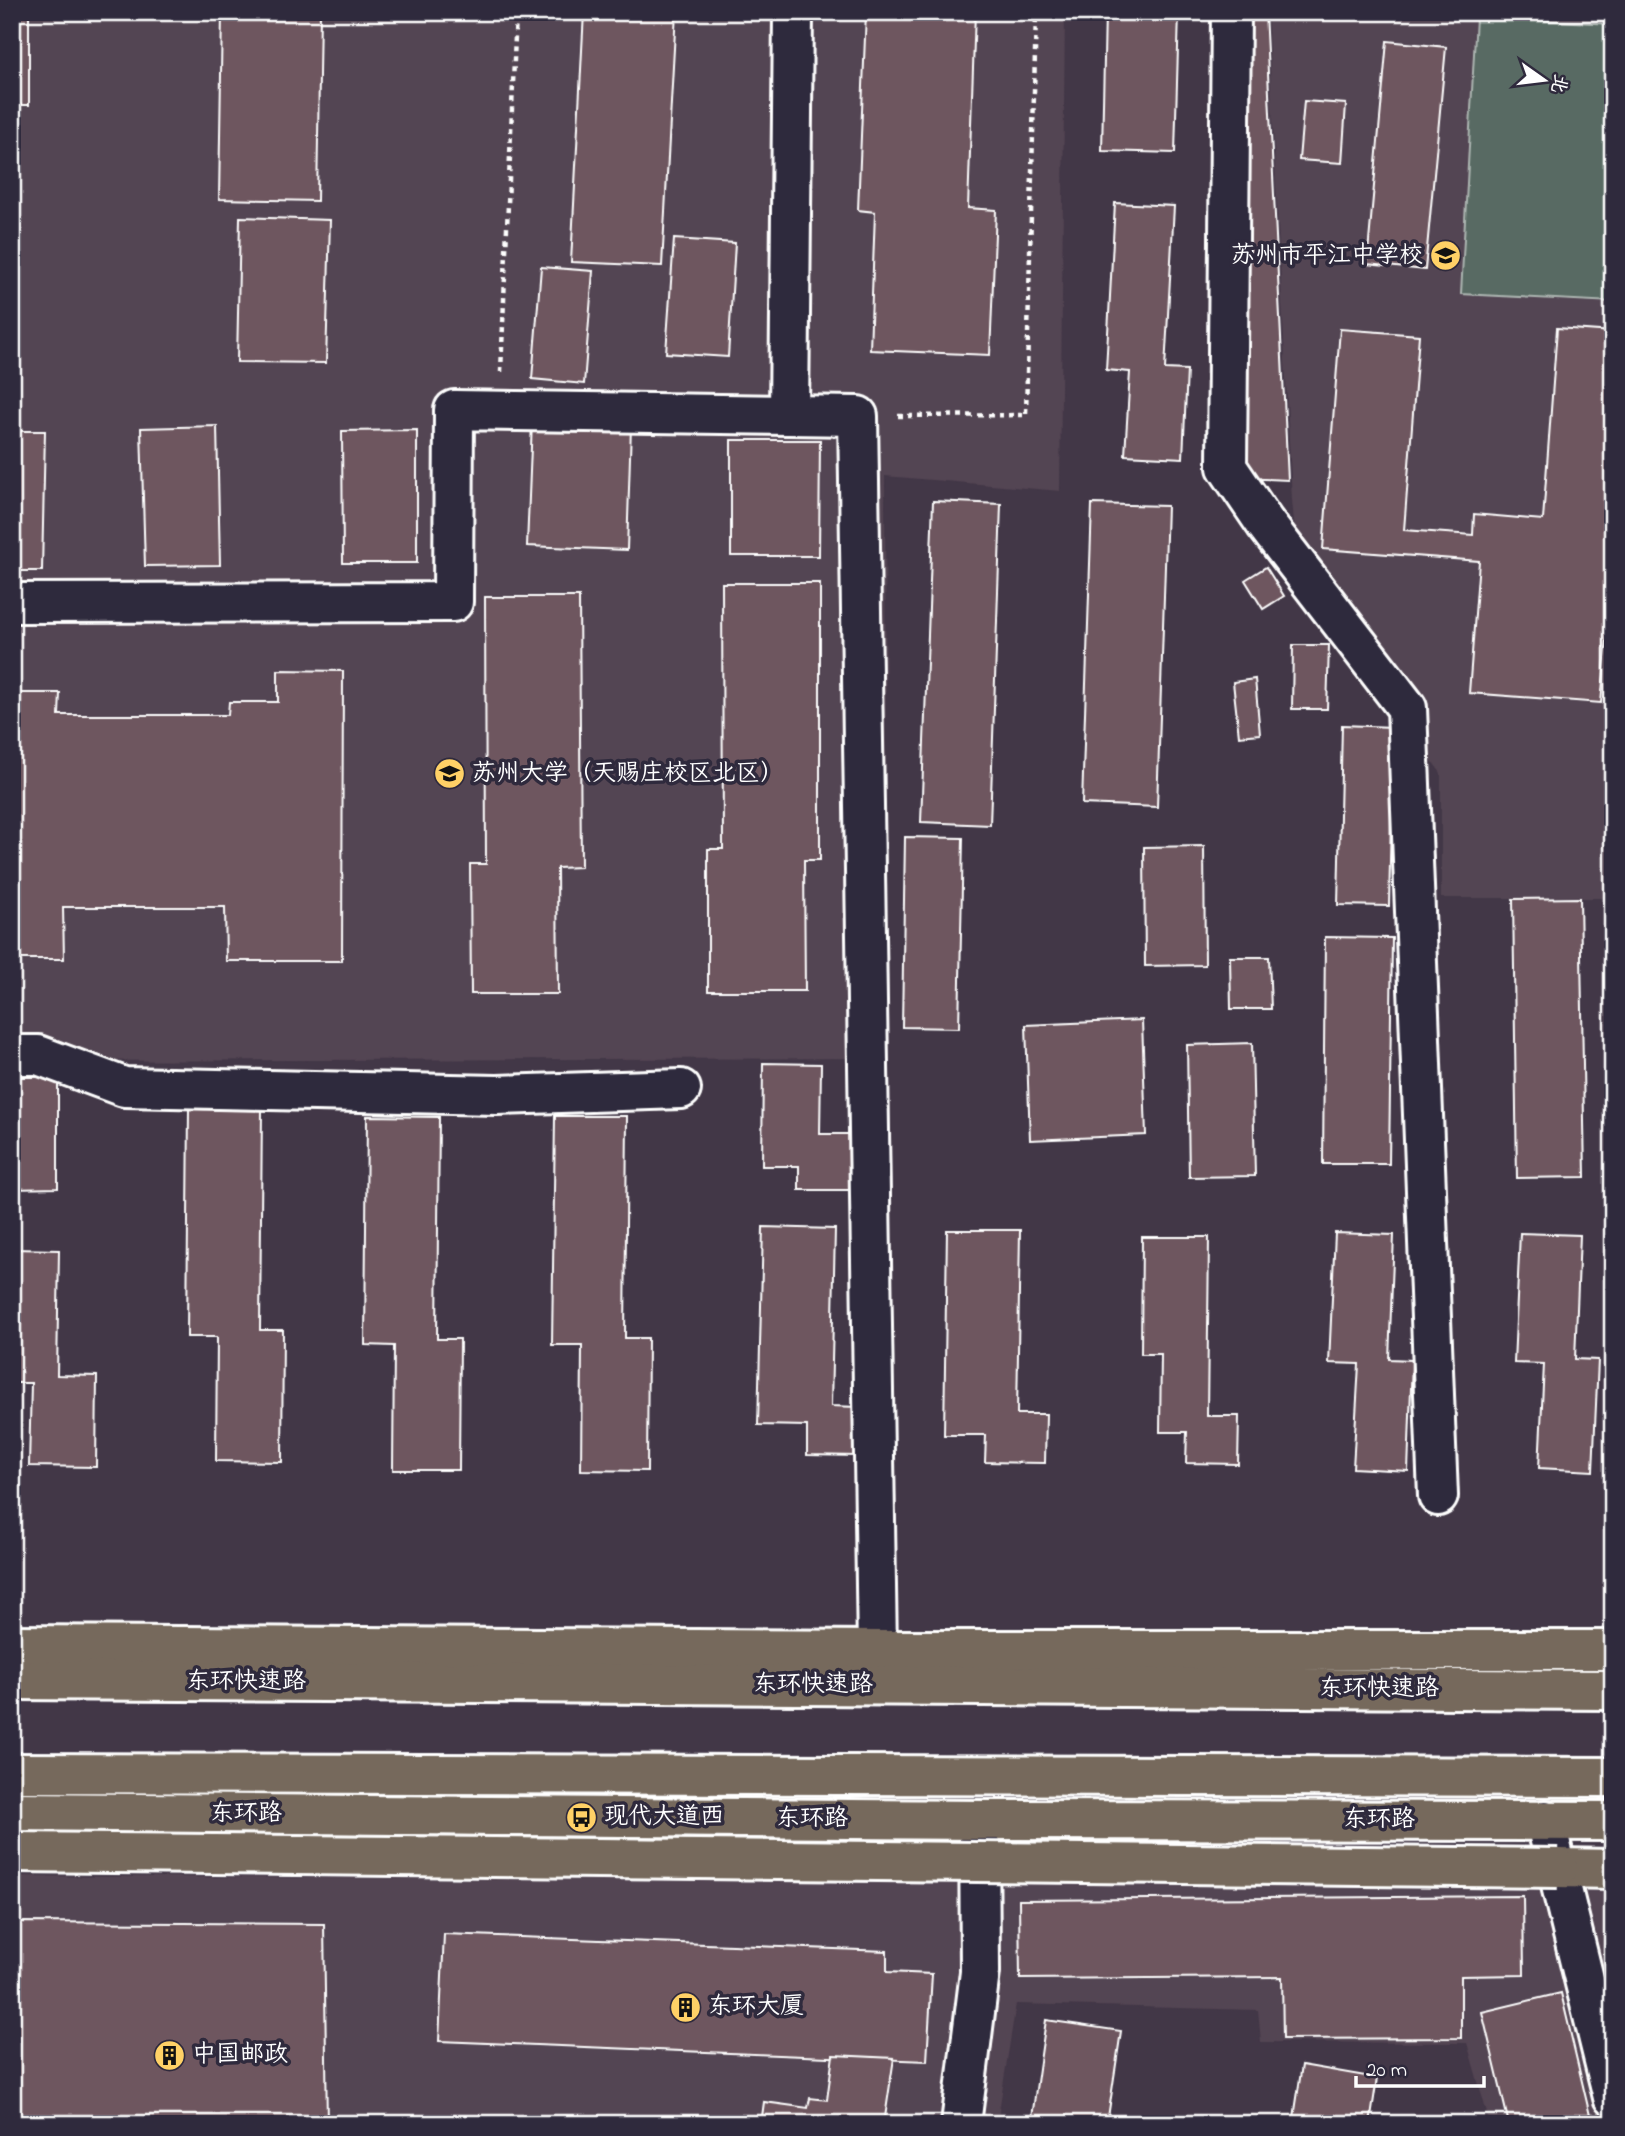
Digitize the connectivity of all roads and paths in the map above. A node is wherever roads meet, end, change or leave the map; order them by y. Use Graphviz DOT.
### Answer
graph roads {
  1 [pos="516,12"];
  2 [pos="793,12"];
  3 [pos="1036,12"];
  4 [pos="1231,12"];
  5 [pos="500,410"];
  6 [pos="789,415"];
  7 [pos="858,416"];
  8 [pos="12,603"];
  9 [pos="12,1055"];
  10 [pos="681,1089"];
  11 [pos="1438,1496"];
  12 [pos="12,1645"];
  13 [pos="877,1650"];
  14 [pos="1613,1650"];
  15 [pos="12,1680"];
  16 [pos="1613,1690"];
  17 [pos="12,1773"];
  18 [pos="1613,1777"];
  19 [pos="12,1812"];
  20 [pos="979,1820"];
  21 [pos="1545,1820"];
  22 [pos="1613,1821"];
  23 [pos="12,1852"];
  24 [pos="1558,1868"];
  25 [pos="1613,1869"];
  26 [pos="1613,2097"];
  27 [pos="961,2124"];
  1 -- 5 [label="path"];
  2 -- 6 [label="lane"];
  3 -- 7 [label="path"];
  4 -- 11 [label="lane"];
  5 -- 6 [label="lane"];
  5 -- 8 [label="lane"];
  6 -- 7 [label="lane"];
  7 -- 13 [label="lane"];
  9 -- 10 [label="lane"];
  12 -- 13 [label="main road"];
  13 -- 14 [label="main road"];
  15 -- 16 [label="main road, 东环快速路"];
  17 -- 18 [label="main road"];
  19 -- 20 [label="main road, 东环路"];
  20 -- 21 [label="main road, 东环路"];
  20 -- 27 [label="lane"];
  21 -- 22 [label="main road, 东环路"];
  21 -- 24 [label="lane"];
  23 -- 24 [label="main road, bridge"];
  24 -- 25 [label="main road"];
  24 -- 26 [label="lane"];
}
